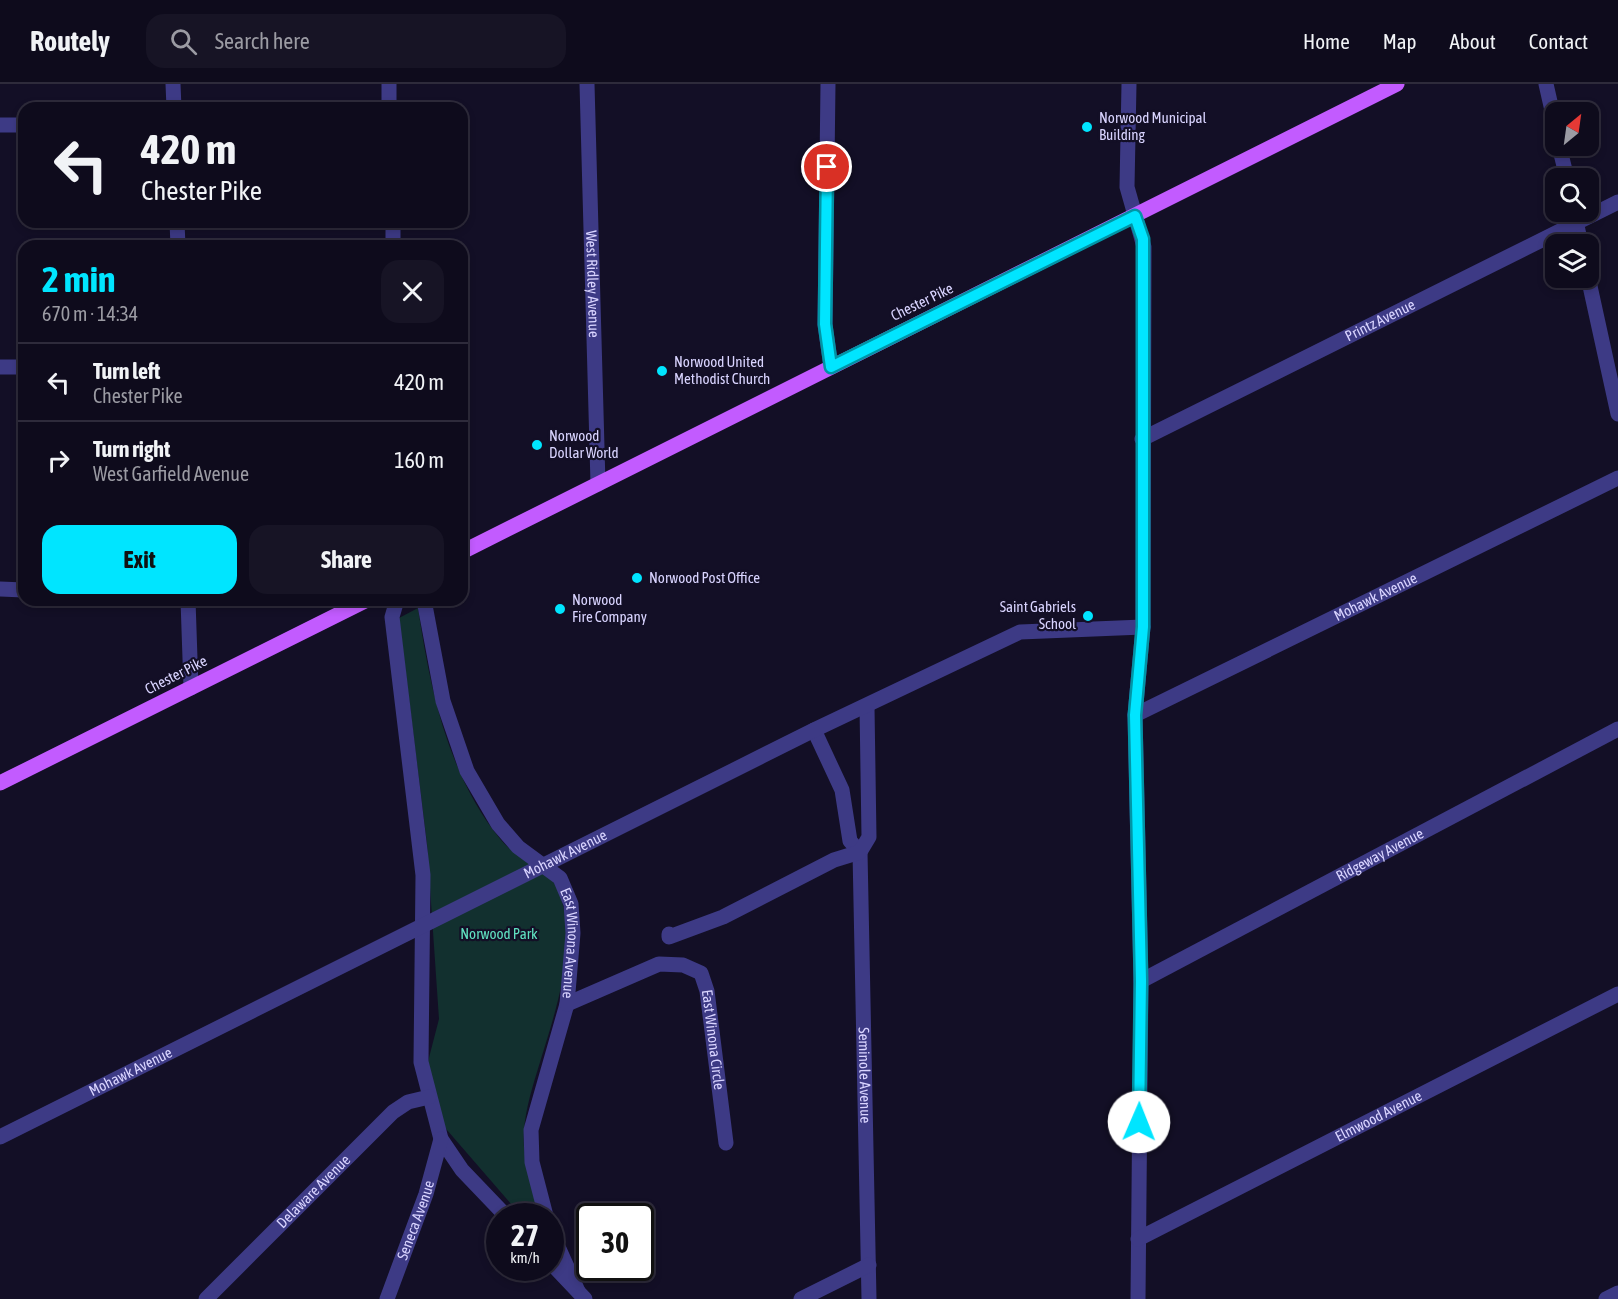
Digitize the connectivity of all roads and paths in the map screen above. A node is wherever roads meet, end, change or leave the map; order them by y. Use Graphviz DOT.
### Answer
graph roads {
  1 [pos="173,84"];
  2 [pos="389,84"];
  3 [pos="587,84"];
  4 [pos="828,84"];
  5 [pos="1129,84"];
  6 [pos="1397,84"];
  7 [pos="1546,84"];
  8 [pos="174,102"];
  9 [pos="389,102"];
  10 [pos="1550,102"];
  11 [pos="0,125"];
  12 [pos="18,125"];
  13 [pos="1618,201"];
  14 [pos="1599,208"];
  15 [pos="1135,216"];
  16 [pos="1563,222"];
  17 [pos="1590,288"];
  18 [pos="0,367"];
  19 [pos="18,367"];
  20 [pos="831,367"];
  21 [pos="1618,414"];
  22 [pos="1142,439"];
  23 [pos="1618,478"];
  24 [pos="598,484"];
  25 [pos="468,549"];
  26 [pos="0,589"];
  27 [pos="18,590"];
  28 [pos="188,606"];
  29 [pos="355,606"];
  30 [pos="395,606"];
  31 [pos="425,606"];
  32 [pos="1143,627"];
  33 [pos="191,688"];
  34 [pos="867,707"];
  35 [pos="1135,715"];
  36 [pos="1618,729"];
  37 [pos="814,730"];
  38 [pos="0,783"];
  39 [pos="860,852"];
  40 [pos="546,865"];
  41 [pos="424,926"];
  42 [pos="669,934"];
  43 [pos="1141,981"];
  44 [pos="1618,994"];
  45 [pos="567,1004"];
  46 [pos="429,1097"];
  47 [pos="0,1137"];
  48 [pos="441,1138"];
  49 [pos="726,1143"];
  50 [pos="494,1203"];
  51 [pos="543,1203"];
  52 [pos="1138,1239"];
  53 [pos="564,1257"];
  54 [pos="869,1265"];
  55 [pos="564,1276"];
  56 [pos="1618,1293"];
  57 [pos="582,1295"];
  58 [pos="206,1299"];
  59 [pos="387,1299"];
  60 [pos="801,1299"];
  61 [pos="869,1299"];
  62 [pos="1138,1299"];
  63 [pos="1606,1299"];
  1 -- 8 [label="street"];
  2 -- 9 [label="street"];
  3 -- 24 [label="street, West Ridley Avenue"];
  4 -- 20 [label="street"];
  5 -- 15 [label="street"];
  6 -- 15 [label="main road, Chester Pike"];
  7 -- 10 [label="street"];
  11 -- 12 [label="street"];
  13 -- 14 [label="street, Printz Avenue"];
  15 -- 20 [label="main road, Chester Pike"];
  15 -- 22 [label="street"];
  16 -- 22 [label="street, Printz Avenue"];
  17 -- 21 [label="street"];
  18 -- 19 [label="street"];
  20 -- 24 [label="main road, Chester Pike"];
  22 -- 32 [label="street"];
  23 -- 35 [label="street, Mohawk Avenue"];
  24 -- 25 [label="main road, Chester Pike"];
  26 -- 27 [label="street"];
  28 -- 33 [label="street"];
  29 -- 33 [label="main road, Chester Pike"];
  30 -- 41 [label="street"];
  31 -- 40 [label="street, East Winona Avenue"];
  32 -- 34 [label="street, Mohawk Avenue"];
  32 -- 35 [label="street"];
  33 -- 38 [label="main road, Chester Pike"];
  34 -- 37 [label="street, Mohawk Avenue"];
  34 -- 39 [label="street, Seminole Avenue"];
  35 -- 43 [label="street"];
  36 -- 43 [label="street, Ridgeway Avenue"];
  37 -- 39 [label="street, Seminole Avenue"];
  37 -- 40 [label="street, Mohawk Avenue"];
  39 -- 42 [label="street"];
  39 -- 54 [label="street, Seminole Avenue"];
  40 -- 41 [label="street, Mohawk Avenue"];
  40 -- 45 [label="street, East Winona Avenue"];
  41 -- 46 [label="street"];
  41 -- 47 [label="street, Mohawk Avenue"];
  43 -- 52 [label="street"];
  44 -- 52 [label="street, Elmwood Avenue"];
  45 -- 49 [label="street, East Winona Circle"];
  45 -- 51 [label="street, East Winona Avenue"];
  46 -- 48 [label="street"];
  46 -- 58 [label="street, Delaware Avenue"];
  48 -- 50 [label="street"];
  48 -- 59 [label="street, Seneca Avenue"];
  52 -- 62 [label="street"];
  53 -- 57 [label="street"];
  54 -- 60 [label="street"];
  54 -- 61 [label="street, Seminole Avenue"];
  55 -- 57 [label="street"];
  56 -- 63 [label="street"];
}
